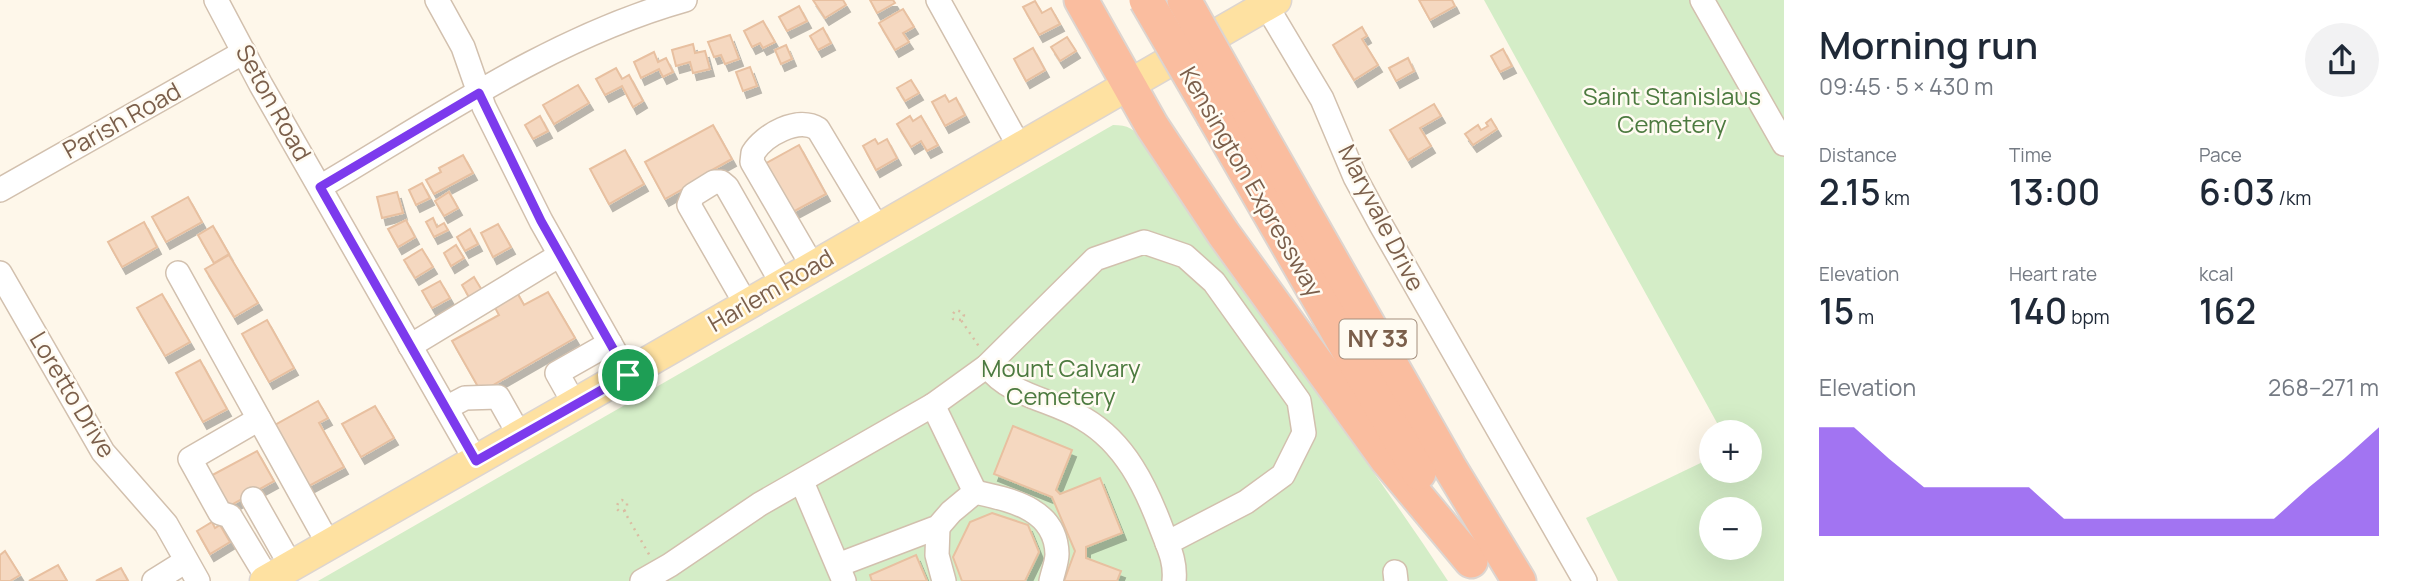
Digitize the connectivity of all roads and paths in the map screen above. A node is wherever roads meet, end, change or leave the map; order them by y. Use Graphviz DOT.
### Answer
graph roads {
  1 [pos="216,0"];
  2 [pos="437,0"];
  3 [pos="685,0"];
  4 [pos="938,0"];
  5 [pos="1081,0"];
  6 [pos="1146,0"];
  7 [pos="1184,0"];
  8 [pos="1702,0"];
  9 [pos="1268,2"];
  10 [pos="244,52"];
  11 [pos="1128,85"];
  12 [pos="479,93"];
  13 [pos="1226,106"];
  14 [pos="1780,129"];
  15 [pos="1019,146"];
  16 [pos="320,187"];
  17 [pos="0,190"];
  18 [pos="878,229"];
  19 [pos="560,255"];
  20 [pos="813,267"];
  21 [pos="0,273"];
  22 [pos="178,273"];
  23 [pos="783,285"];
  24 [pos="747,306"];
  25 [pos="961,320"];
  26 [pos="610,343"];
  27 [pos="410,346"];
  28 [pos="988,364"];
  29 [pos="628,375"];
  30 [pos="575,405"];
  31 [pos="933,405"];
  32 [pos="446,408"];
  33 [pos="260,419"];
  34 [pos="520,436"];
  35 [pos="476,461"];
  36 [pos="802,482"];
  37 [pos="975,492"];
  38 [pos="253,499"];
  39 [pos="624,511"];
  40 [pos="938,527"];
  41 [pos="1167,544"];
  42 [pos="329,545"];
  43 [pos="187,561"];
  44 [pos="1477,571"];
  45 [pos="841,573"];
  46 [pos="275,575"];
  47 [pos="650,576"];
  48 [pos="154,581"];
  49 [pos="198,581"];
  50 [pos="944,581"];
  51 [pos="1051,581"];
  52 [pos="1174,581"];
  53 [pos="1519,581"];
  54 [pos="1585,581"];
  1 -- 10 [label="street, Seton Road"];
  2 -- 12 [label="street"];
  3 -- 12 [label="street"];
  4 -- 15 [label="street"];
  5 -- 11 [label="highway"];
  6 -- 13 [label="highway, Kensington Expressway / NY 33, bridge"];
  7 -- 13 [label="highway, Kensington Expressway / NY 33, bridge"];
  8 -- 14 [label="street"];
  9 -- 11 [label="main road, Harlem Road"];
  9 -- 54 [label="street, Maryvale Drive"];
  10 -- 16 [label="street, Seton Road"];
  10 -- 17 [label="street, Parish Road"];
  11 -- 15 [label="main road, Harlem Road"];
  11 -- 44 [label="highway"];
  12 -- 16 [label="street"];
  12 -- 19 [label="street"];
  13 -- 44 [label="highway, Kensington Expressway / NY 33"];
  13 -- 53 [label="highway, Kensington Expressway / NY 33"];
  15 -- 18 [label="main road, Harlem Road"];
  16 -- 27 [label="street, Seton Road"];
  18 -- 20 [label="main road, Harlem Road"];
  18 -- 20 [label="street"];
  19 -- 26 [label="street"];
  19 -- 27 [label="street"];
  20 -- 23 [label="main road, Harlem Road"];
  21 -- 43 [label="street, Loretto Drive"];
  22 -- 33 [label="street"];
  23 -- 24 [label="main road, Harlem Road"];
  23 -- 24 [label="street"];
  24 -- 29 [label="main road, Harlem Road"];
  25 -- 28 [label="path"];
  26 -- 29 [label="street"];
  26 -- 30 [label="street"];
  27 -- 32 [label="street, Seton Road"];
  28 -- 31 [label="street"];
  28 -- 41 [label="street"];
  28 -- 41 [label="street"];
  29 -- 30 [label="main road, Harlem Road"];
  30 -- 34 [label="main road, Harlem Road"];
  31 -- 36 [label="street"];
  31 -- 37 [label="street"];
  32 -- 34 [label="street"];
  32 -- 35 [label="street, Seton Road"];
  33 -- 42 [label="street"];
  33 -- 46 [label="street"];
  34 -- 35 [label="main road, Harlem Road"];
  35 -- 42 [label="main road, Harlem Road"];
  36 -- 45 [label="street"];
  36 -- 47 [label="street"];
  37 -- 40 [label="street"];
  37 -- 51 [label="street"];
  38 -- 46 [label="street"];
  39 -- 47 [label="path"];
  40 -- 45 [label="street"];
  40 -- 50 [label="street"];
  41 -- 52 [label="street"];
  42 -- 46 [label="main road, Harlem Road"];
  43 -- 48 [label="street"];
  43 -- 49 [label="street, Loretto Drive"];
}
